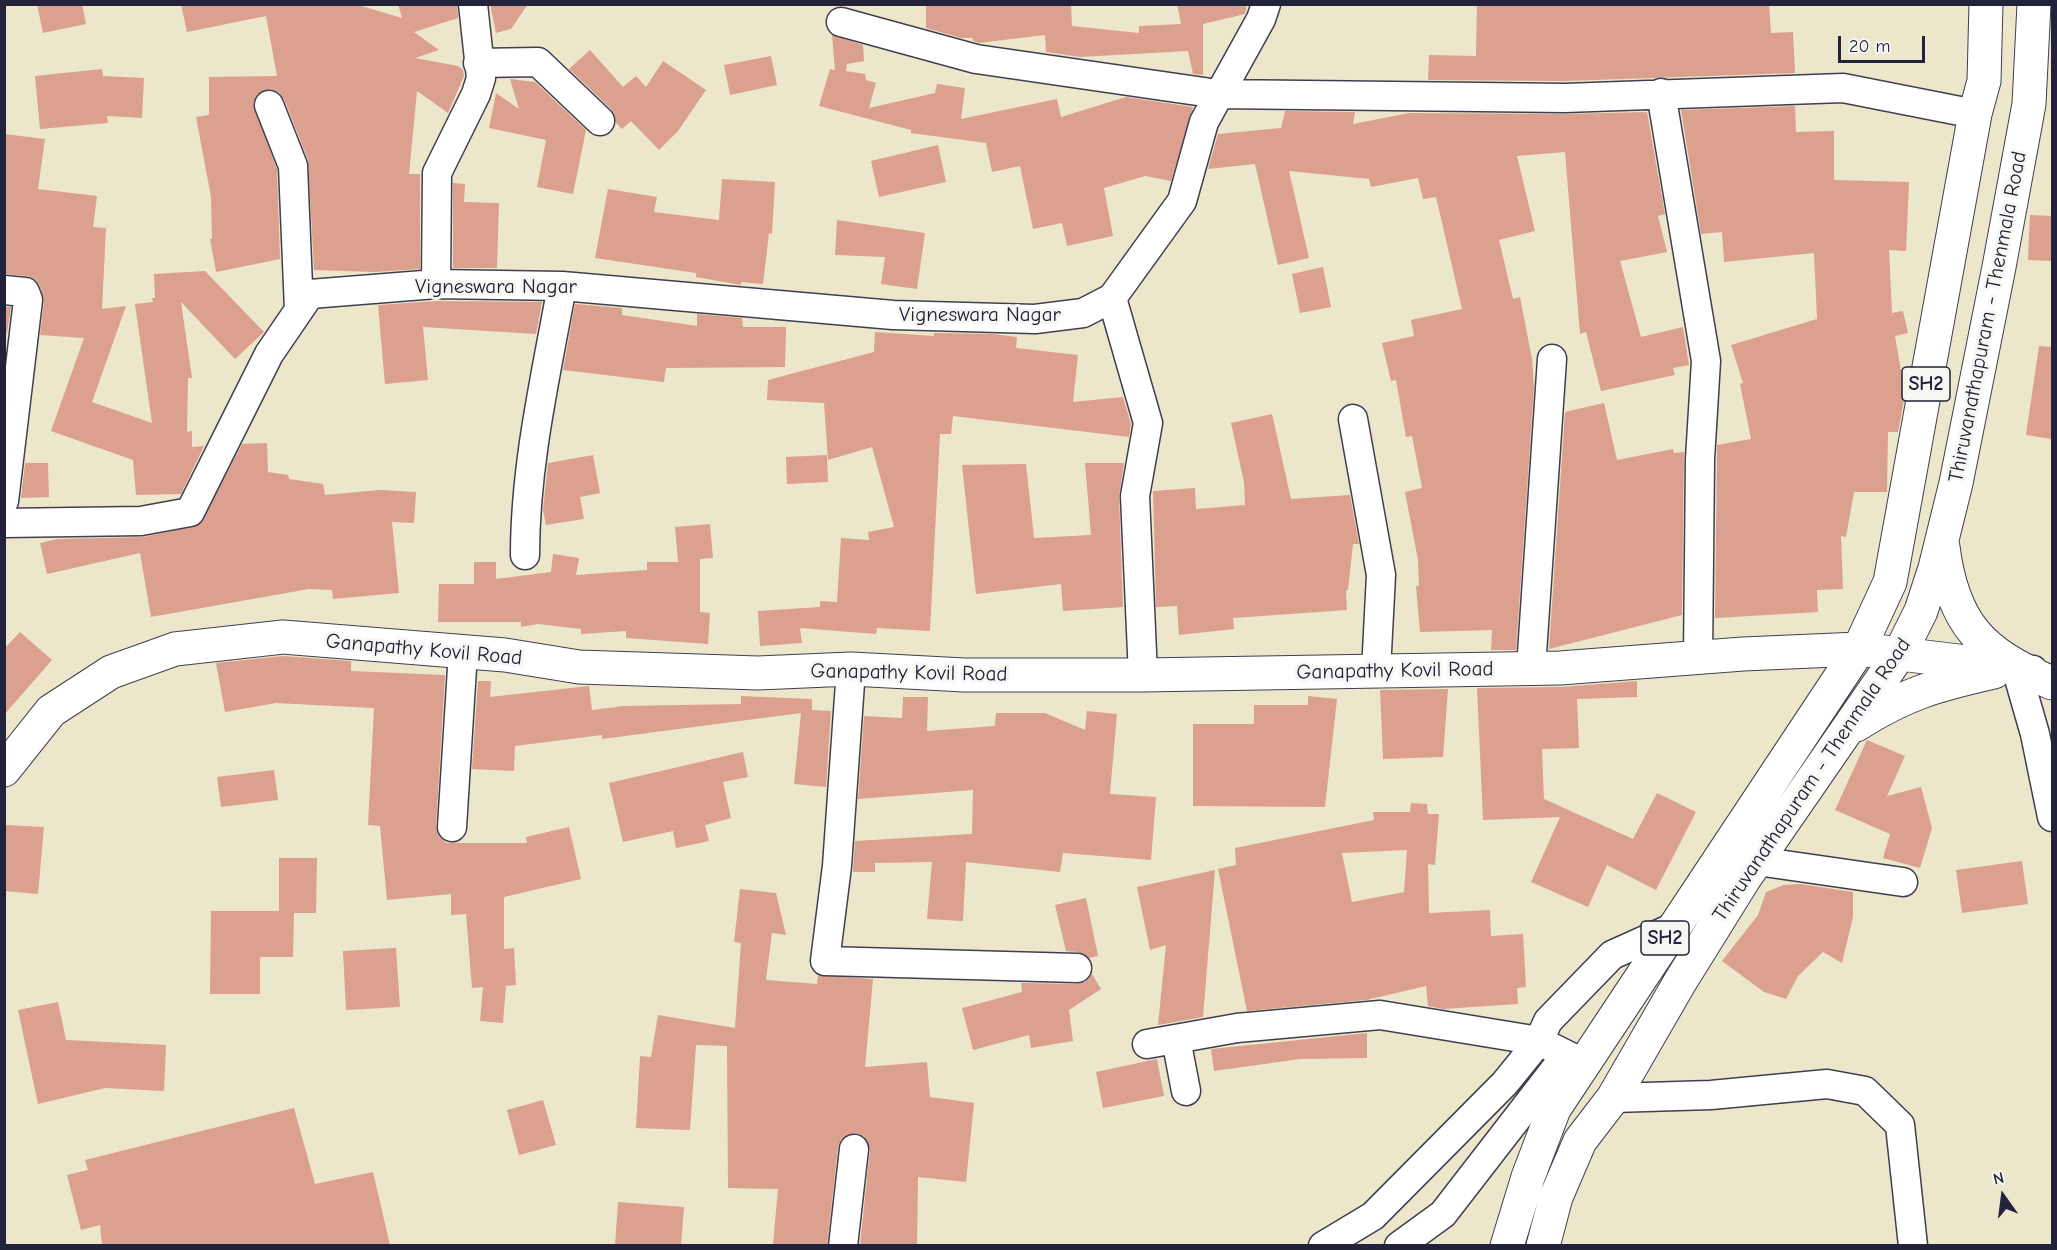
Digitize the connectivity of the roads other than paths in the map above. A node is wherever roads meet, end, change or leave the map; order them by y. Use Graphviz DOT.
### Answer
graph roads {
  1 [pos="472,4"];
  2 [pos="1266,4"];
  3 [pos="1986,4"];
  4 [pos="2034,4"];
  5 [pos="841,22"];
  6 [pos="2042,59"];
  7 [pos="478,63"];
  8 [pos="1984,81"];
  9 [pos="1660,93"];
  10 [pos="1218,94"];
  11 [pos="269,105"];
  12 [pos="2041,105"];
  13 [pos="1975,114"];
  14 [pos="600,121"];
  15 [pos="436,284"];
  16 [pos="562,286"];
  17 [pos="4,290"];
  18 [pos="1112,298"];
  19 [pos="299,310"];
  20 [pos="1552,359"];
  21 [pos="1353,419"];
  22 [pos="4,501"];
  23 [pos="4,523"];
  24 [pos="1942,539"];
  25 [pos="525,555"];
  26 [pos="1859,649"];
  27 [pos="463,652"];
  28 [pos="1900,653"];
  29 [pos="1698,658"];
  30 [pos="1531,668"];
  31 [pos="2016,668"];
  32 [pos="851,669"];
  33 [pos="1376,671"];
  34 [pos="2052,673"];
  35 [pos="1143,675"];
  36 [pos="2052,683"];
  37 [pos="1846,732"];
  38 [pos="4,770"];
  39 [pos="2052,817"];
  40 [pos="452,827"];
  41 [pos="1756,861"];
  42 [pos="1903,882"];
  43 [pos="1672,928"];
  44 [pos="1077,968"];
  45 [pos="1176,1039"];
  46 [pos="1539,1041"];
  47 [pos="1147,1044"];
  48 [pos="1575,1059"];
  49 [pos="1186,1091"];
  50 [pos="1613,1098"];
  51 [pos="854,1149"];
  52 [pos="843,1245"];
  53 [pos="1323,1245"];
  54 [pos="1399,1245"];
  55 [pos="1507,1245"];
  56 [pos="1543,1245"];
  57 [pos="1913,1245"];
  1 -- 7 [label="street"];
  2 -- 10 [label="street"];
  3 -- 8 [label="main road, Thiruvanathapuram - Thenmala Road / SH2"];
  4 -- 6 [label="main road, Thiruvanathapuram - Thenmala Road"];
  5 -- 10 [label="street"];
  6 -- 8 [label="main road"];
  6 -- 12 [label="main road, Thiruvanathapuram - Thenmala Road"];
  7 -- 14 [label="street"];
  7 -- 15 [label="street"];
  8 -- 12 [label="main road"];
  8 -- 13 [label="main road, Thiruvanathapuram - Thenmala Road / SH2"];
  9 -- 10 [label="street"];
  9 -- 13 [label="street"];
  9 -- 29 [label="street"];
  10 -- 18 [label="street"];
  11 -- 19 [label="street"];
  12 -- 24 [label="main road, Thiruvanathapuram - Thenmala Road"];
  13 -- 26 [label="main road, Thiruvanathapuram - Thenmala Road / SH2"];
  15 -- 16 [label="street, Vigneswara Nagar"];
  15 -- 19 [label="street, Vigneswara Nagar"];
  16 -- 18 [label="street, Vigneswara Nagar"];
  16 -- 25 [label="street"];
  17 -- 22 [label="street"];
  18 -- 35 [label="street"];
  19 -- 23 [label="street, Vigneswara Nagar"];
  20 -- 30 [label="street"];
  21 -- 33 [label="street"];
  24 -- 28 [label="main road, Thiruvanathapuram - Thenmala Road"];
  24 -- 31 [label="main road"];
  26 -- 28 [label="main road, Ganapathy Kovil Road"];
  26 -- 29 [label="main road, Ganapathy Kovil Road"];
  26 -- 43 [label="main road, Thiruvanathapuram - Thenmala Road / SH2"];
  27 -- 32 [label="main road, Ganapathy Kovil Road"];
  27 -- 38 [label="main road, Ganapathy Kovil Road"];
  27 -- 40 [label="street"];
  28 -- 31 [label="main road, Ganapathy Kovil Road"];
  28 -- 37 [label="main road, Thiruvanathapuram - Thenmala Road"];
  29 -- 30 [label="main road, Ganapathy Kovil Road"];
  30 -- 33 [label="main road, Ganapathy Kovil Road"];
  31 -- 34 [label="street"];
  31 -- 36 [label="main road"];
  31 -- 37 [label="main road"];
  31 -- 39 [label="street"];
  32 -- 35 [label="main road, Ganapathy Kovil Road"];
  32 -- 44 [label="street"];
  33 -- 35 [label="main road, Ganapathy Kovil Road"];
  37 -- 41 [label="main road, Thiruvanathapuram - Thenmala Road"];
  41 -- 42 [label="street"];
  41 -- 50 [label="main road, Thiruvanathapuram - Thenmala Road"];
  43 -- 46 [label="street"];
  43 -- 48 [label="main road, Thiruvanathapuram - Thenmala Road / SH2"];
  45 -- 46 [label="street"];
  45 -- 47 [label="street"];
  45 -- 49 [label="street"];
  46 -- 48 [label="street"];
  46 -- 53 [label="street"];
  48 -- 54 [label="street"];
  48 -- 55 [label="main road, Thiruvanathapuram - Thenmala Road / SH2"];
  50 -- 56 [label="main road, Thiruvanathapuram - Thenmala Road"];
  50 -- 57 [label="street"];
  51 -- 52 [label="street"];
}
